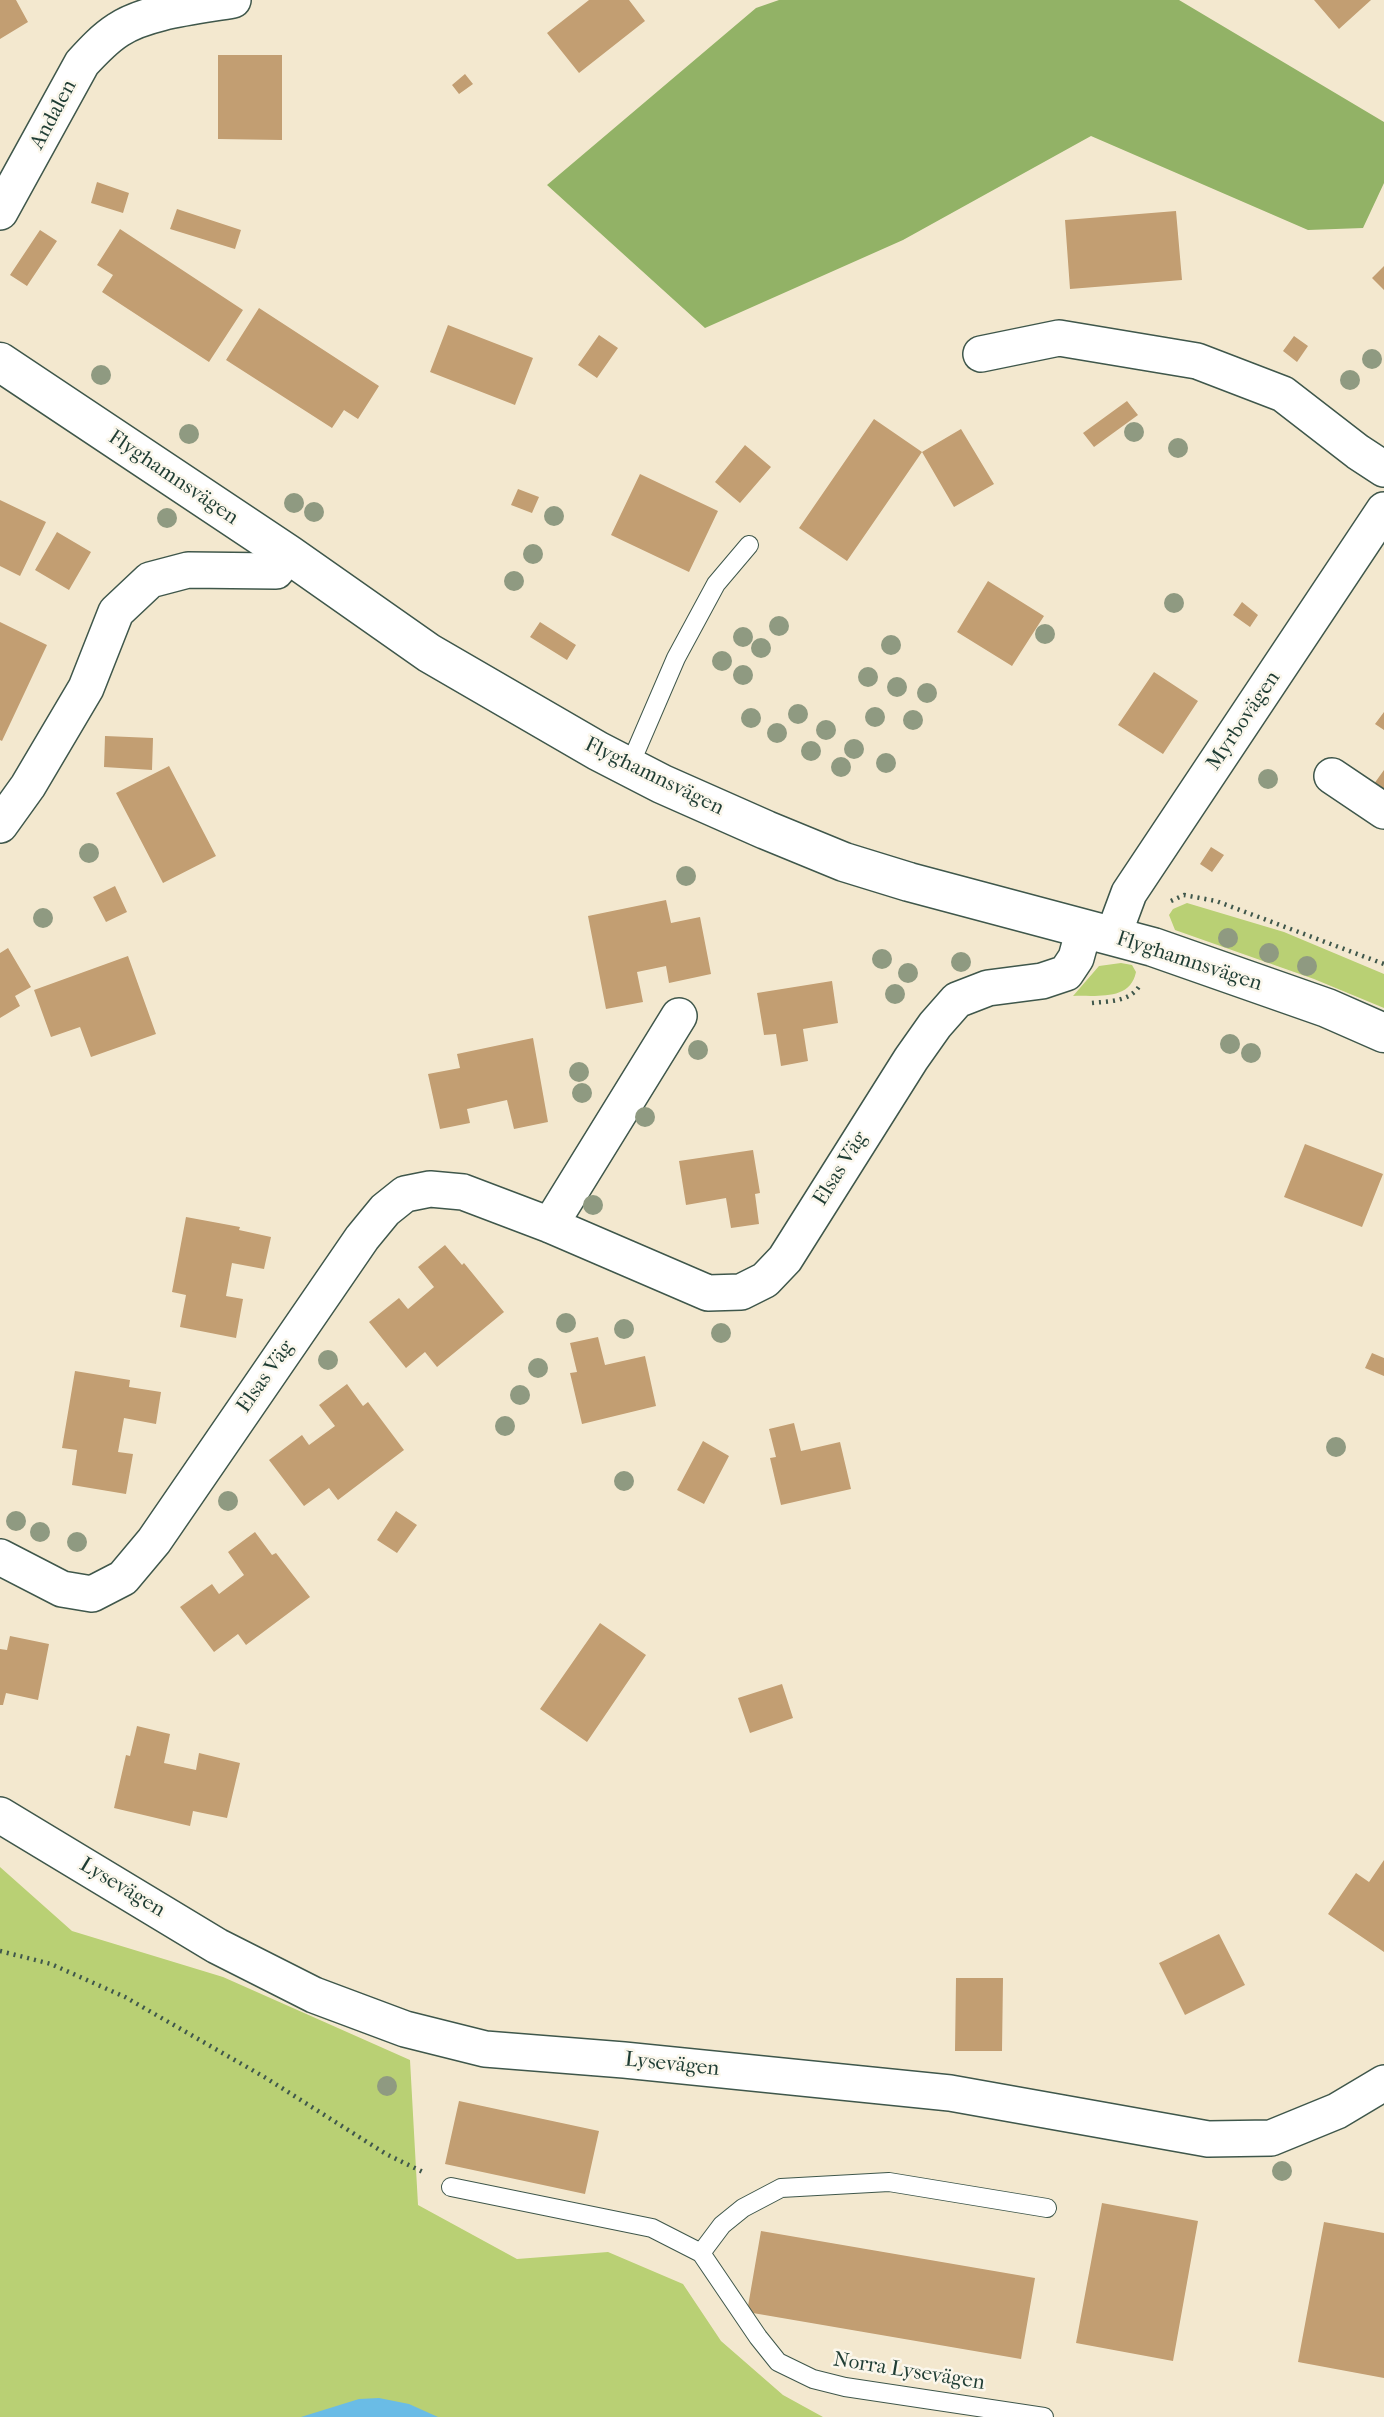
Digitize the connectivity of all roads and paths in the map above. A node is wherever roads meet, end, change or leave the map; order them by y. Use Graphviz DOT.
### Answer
graph roads {
  1 [pos="233,0"];
  2 [pos="114,14"];
  3 [pos="0,212"];
  4 [pos="981,354"];
  5 [pos="0,362"];
  6 [pos="1384,469"];
  7 [pos="1384,510"];
  8 [pos="749,545"];
  9 [pos="288,554"];
  10 [pos="629,767"];
  11 [pos="1332,776"];
  12 [pos="1384,811"];
  13 [pos="0,825"];
  14 [pos="1098,933"];
  15 [pos="1153,947"];
  16 [pos="1090,1003"];
  17 [pos="679,1016"];
  18 [pos="1384,1033"];
  19 [pos="550,1225"];
  20 [pos="0,1557"];
  21 [pos="0,1815"];
  22 [pos="0,1951"];
  23 [pos="1384,2083"];
  24 [pos="451,2187"];
  25 [pos="1047,2208"];
  26 [pos="701,2253"];
  27 [pos="1044,2417"];
  1 -- 2 [label="street, Andalen"];
  2 -- 3 [label="street, Andalen"];
  4 -- 6 [label="street"];
  5 -- 9 [label="street, Flyghamnsvägen"];
  7 -- 14 [label="street, Myrbovägen"];
  8 -- 10 [label="lane"];
  9 -- 10 [label="street, Flyghamnsvägen"];
  9 -- 13 [label="street"];
  10 -- 14 [label="street, Flyghamnsvägen"];
  11 -- 12 [label="street"];
  14 -- 15 [label="street, Flyghamnsvägen"];
  14 -- 19 [label="street, Elsas Väg"];
  15 -- 16 [label="path"];
  15 -- 18 [label="street, Flyghamnsvägen"];
  17 -- 19 [label="street"];
  19 -- 20 [label="street, Elsas Väg"];
  21 -- 23 [label="street, Lysevägen"];
  22 -- 24 [label="path"];
  24 -- 26 [label="lane, Norra Lysevägen"];
  25 -- 26 [label="lane"];
  26 -- 27 [label="lane, Norra Lysevägen"];
}
